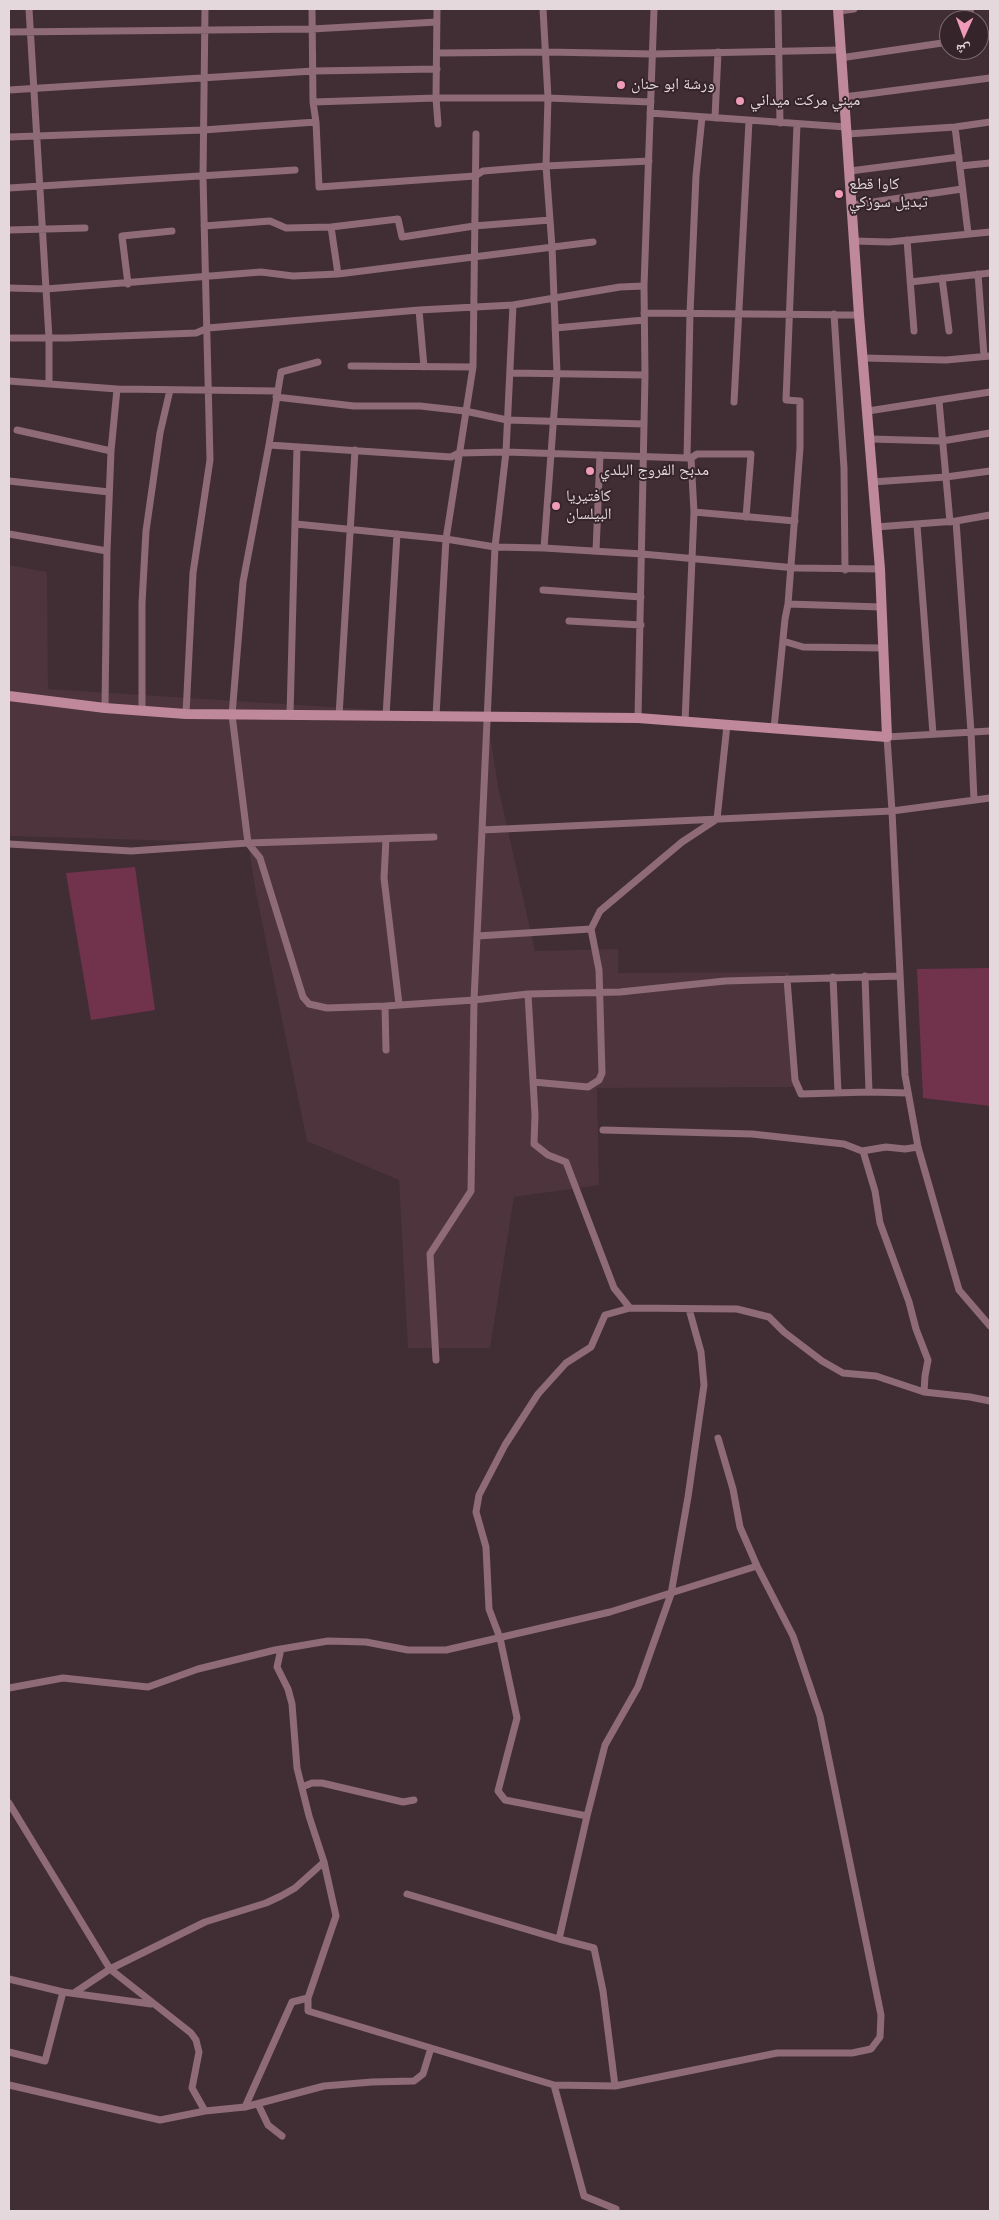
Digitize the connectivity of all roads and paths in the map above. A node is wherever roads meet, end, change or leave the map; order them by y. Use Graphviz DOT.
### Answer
graph roads {
  1 [pos="29,9"];
  2 [pos="205,9"];
  3 [pos="312,9"];
  4 [pos="438,9"];
  5 [pos="543,9"];
  6 [pos="654,9"];
  7 [pos="778,9"];
  8 [pos="854,9"];
  9 [pos="838,10"];
  10 [pos="438,22"];
  11 [pos="312,29"];
  12 [pos="204,30"];
  13 [pos="9,32"];
  14 [pos="30,32"];
  15 [pos="939,43"];
  16 [pos="780,51"];
  17 [pos="546,52"];
  18 [pos="718,52"];
  19 [pos="437,53"];
  20 [pos="653,54"];
  21 [pos="840,54"];
  22 [pos="436,69"];
  23 [pos="313,71"];
  24 [pos="204,78"];
  25 [pos="990,78"];
  26 [pos="33,88"];
  27 [pos="9,90"];
  28 [pos="844,97"];
  29 [pos="436,98"];
  30 [pos="548,98"];
  31 [pos="313,102"];
  32 [pos="651,102"];
  33 [pos="650,114"];
  34 [pos="702,117"];
  35 [pos="715,118"];
  36 [pos="748,120"];
  37 [pos="316,122"];
  38 [pos="990,122"];
  39 [pos="780,123"];
  40 [pos="438,124"];
  41 [pos="797,124"];
  42 [pos="955,127"];
  43 [pos="203,130"];
  44 [pos="847,131"];
  45 [pos="476,134"];
  46 [pos="36,136"];
  47 [pos="9,137"];
  48 [pos="959,158"];
  49 [pos="649,161"];
  50 [pos="990,163"];
  51 [pos="546,166"];
  52 [pos="960,166"];
  53 [pos="295,170"];
  54 [pos="850,170"];
  55 [pos="475,176"];
  56 [pos="203,177"];
  57 [pos="39,186"];
  58 [pos="9,188"];
  59 [pos="962,190"];
  60 [pos="852,205"];
  61 [pos="550,220"];
  62 [pos="204,226"];
  63 [pos="474,226"];
  64 [pos="331,227"];
  65 [pos="86,228"];
  66 [pos="42,229"];
  67 [pos="9,230"];
  68 [pos="172,232"];
  69 [pos="990,232"];
  70 [pos="968,233"];
  71 [pos="907,240"];
  72 [pos="854,241"];
  73 [pos="593,242"];
  74 [pos="552,247"];
  75 [pos="474,256"];
  76 [pos="990,273"];
  77 [pos="338,274"];
  78 [pos="978,274"];
  79 [pos="204,277"];
  80 [pos="942,278"];
  81 [pos="910,282"];
  82 [pos="128,284"];
  83 [pos="644,286"];
  84 [pos="9,288"];
  85 [pos="46,289"];
  86 [pos="554,298"];
  87 [pos="513,305"];
  88 [pos="473,307"];
  89 [pos="419,310"];
  90 [pos="690,313"];
  91 [pos="739,313"];
  92 [pos="789,313"];
  93 [pos="834,314"];
  94 [pos="859,315"];
  95 [pos="644,317"];
  96 [pos="556,328"];
  97 [pos="205,329"];
  98 [pos="949,330"];
  99 [pos="914,331"];
  100 [pos="9,338"];
  101 [pos="49,338"];
  102 [pos="987,356"];
  103 [pos="863,358"];
  104 [pos="318,362"];
  105 [pos="351,366"];
  106 [pos="424,367"];
  107 [pos="472,367"];
  108 [pos="557,372"];
  109 [pos="510,373"];
  110 [pos="645,375"];
  111 [pos="9,381"];
  112 [pos="49,384"];
  113 [pos="117,389"];
  114 [pos="170,390"];
  115 [pos="207,391"];
  116 [pos="990,392"];
  117 [pos="277,394"];
  118 [pos="734,402"];
  119 [pos="939,402"];
  120 [pos="465,411"];
  121 [pos="868,411"];
  122 [pos="508,420"];
  123 [pos="554,422"];
  124 [pos="644,424"];
  125 [pos="17,430"];
  126 [pos="990,433"];
  127 [pos="870,439"];
  128 [pos="942,442"];
  129 [pos="269,445"];
  130 [pos="297,447"];
  131 [pos="355,450"];
  132 [pos="111,451"];
  133 [pos="506,452"];
  134 [pos="459,454"];
  135 [pos="552,454"];
  136 [pos="600,455"];
  137 [pos="644,457"];
  138 [pos="689,458"];
  139 [pos="990,471"];
  140 [pos="946,477"];
  141 [pos="9,481"];
  142 [pos="872,482"];
  143 [pos="109,492"];
  144 [pos="694,512"];
  145 [pos="990,515"];
  146 [pos="746,517"];
  147 [pos="795,522"];
  148 [pos="953,522"];
  149 [pos="296,524"];
  150 [pos="917,525"];
  151 [pos="876,527"];
  152 [pos="350,530"];
  153 [pos="9,534"];
  154 [pos="397,534"];
  155 [pos="446,539"];
  156 [pos="495,547"];
  157 [pos="544,548"];
  158 [pos="107,551"];
  159 [pos="596,551"];
  160 [pos="642,554"];
  161 [pos="691,558"];
  162 [pos="790,567"];
  163 [pos="880,569"];
  164 [pos="845,570"];
  165 [pos="542,590"];
  166 [pos="641,597"];
  167 [pos="788,604"];
  168 [pos="882,607"];
  169 [pos="569,621"];
  170 [pos="641,625"];
  171 [pos="784,641"];
  172 [pos="884,648"];
  173 [pos="9,696"];
  174 [pos="105,708"];
  175 [pos="142,710"];
  176 [pos="186,714"];
  177 [pos="232,715"];
  178 [pos="290,715"];
  179 [pos="339,716"];
  180 [pos="386,716"];
  181 [pos="436,716"];
  182 [pos="487,717"];
  183 [pos="638,718"];
  184 [pos="685,722"];
  185 [pos="727,726"];
  186 [pos="774,728"];
  187 [pos="990,731"];
  188 [pos="971,732"];
  189 [pos="933,734"];
  190 [pos="887,737"];
  191 [pos="990,798"];
  192 [pos="974,800"];
  193 [pos="892,811"];
  194 [pos="717,819"];
  195 [pos="482,830"];
  196 [pos="434,837"];
  197 [pos="386,839"];
  198 [pos="248,843"];
  199 [pos="9,844"];
  200 [pos="591,929"];
  201 [pos="477,936"];
  202 [pos="865,976"];
  203 [pos="900,976"];
  204 [pos="833,977"];
  205 [pos="787,979"];
  206 [pos="600,992"];
  207 [pos="528,994"];
  208 [pos="474,1000"];
  209 [pos="399,1004"];
  210 [pos="386,1006"];
  211 [pos="386,1050"];
  212 [pos="533,1082"];
  213 [pos="838,1092"];
  214 [pos="869,1092"];
  215 [pos="908,1093"];
  216 [pos="603,1130"];
  217 [pos="918,1147"];
  218 [pos="863,1151"];
  219 [pos="630,1308"];
  220 [pos="689,1309"];
  221 [pos="990,1326"];
  222 [pos="436,1360"];
  223 [pos="924,1392"];
  224 [pos="990,1401"];
  225 [pos="718,1438"];
  226 [pos="758,1566"];
  227 [pos="671,1594"];
  228 [pos="500,1638"];
  229 [pos="280,1649"];
  230 [pos="9,1688"];
  231 [pos="302,1787"];
  232 [pos="414,1800"];
  233 [pos="9,1803"];
  234 [pos="587,1816"];
  235 [pos="324,1862"];
  236 [pos="407,1894"];
  237 [pos="559,1938"];
  238 [pos="110,1969"];
  239 [pos="9,1980"];
  240 [pos="63,1992"];
  241 [pos="74,1993"];
  242 [pos="308,1998"];
  243 [pos="153,2004"];
  244 [pos="431,2048"];
  245 [pos="9,2052"];
  246 [pos="9,2085"];
  247 [pos="554,2085"];
  248 [pos="614,2086"];
  249 [pos="258,2104"];
  250 [pos="245,2107"];
  251 [pos="205,2111"];
  252 [pos="282,2136"];
  253 [pos="616,2209"];
  1 -- 14 [label="street"];
  2 -- 12 [label="street"];
  3 -- 11 [label="street"];
  4 -- 10 [label="street"];
  5 -- 17 [label="street"];
  6 -- 20 [label="street"];
  7 -- 16 [label="street"];
  8 -- 9 [label="street"];
  9 -- 21 [label="street"];
  10 -- 11 [label="street"];
  10 -- 19 [label="street"];
  11 -- 12 [label="street"];
  11 -- 23 [label="street"];
  12 -- 14 [label="street"];
  12 -- 24 [label="street"];
  13 -- 14 [label="street"];
  14 -- 26 [label="street"];
  15 -- 21 [label="street"];
  16 -- 18 [label="street"];
  16 -- 21 [label="street"];
  16 -- 39 [label="street"];
  17 -- 19 [label="street"];
  17 -- 20 [label="street"];
  17 -- 30 [label="street"];
  18 -- 20 [label="street"];
  18 -- 35 [label="street"];
  19 -- 22 [label="street"];
  20 -- 32 [label="street"];
  21 -- 28 [label="street"];
  22 -- 23 [label="street"];
  22 -- 29 [label="street"];
  23 -- 24 [label="street"];
  23 -- 31 [label="street"];
  24 -- 26 [label="street"];
  24 -- 43 [label="street"];
  25 -- 28 [label="street"];
  26 -- 27 [label="street"];
  26 -- 46 [label="street"];
  28 -- 44 [label="street"];
  29 -- 30 [label="street"];
  29 -- 31 [label="street"];
  29 -- 40 [label="street"];
  30 -- 32 [label="street"];
  30 -- 51 [label="street"];
  31 -- 37 [label="street"];
  32 -- 33 [label="street"];
  33 -- 34 [label="street"];
  33 -- 49 [label="street"];
  34 -- 35 [label="street"];
  34 -- 90 [label="street"];
  35 -- 36 [label="street"];
  36 -- 39 [label="street"];
  36 -- 91 [label="street"];
  37 -- 43 [label="street"];
  37 -- 55 [label="street"];
  38 -- 42 [label="street"];
  39 -- 41 [label="street"];
  41 -- 44 [label="street"];
  41 -- 92 [label="street"];
  42 -- 44 [label="street"];
  42 -- 48 [label="street"];
  43 -- 46 [label="street"];
  43 -- 56 [label="street"];
  44 -- 54 [label="street"];
  45 -- 55 [label="street"];
  46 -- 47 [label="street"];
  46 -- 57 [label="street"];
  48 -- 52 [label="street"];
  48 -- 54 [label="street"];
  49 -- 51 [label="street"];
  49 -- 83 [label="street"];
  50 -- 52 [label="street"];
  51 -- 55 [label="street"];
  51 -- 61 [label="street"];
  52 -- 59 [label="street"];
  53 -- 56 [label="street"];
  54 -- 60 [label="street"];
  55 -- 63 [label="street"];
  56 -- 57 [label="street"];
  56 -- 62 [label="street"];
  57 -- 58 [label="street"];
  57 -- 66 [label="street"];
  59 -- 60 [label="street"];
  59 -- 70 [label="street"];
  60 -- 72 [label="street"];
  61 -- 63 [label="street"];
  61 -- 74 [label="street"];
  62 -- 64 [label="street"];
  62 -- 79 [label="street"];
  63 -- 64 [label="street"];
  63 -- 75 [label="street"];
  64 -- 77 [label="street"];
  65 -- 66 [label="street"];
  66 -- 67 [label="street"];
  66 -- 85 [label="street"];
  68 -- 82 [label="street"];
  69 -- 70 [label="street"];
  70 -- 71 [label="street"];
  71 -- 72 [label="street"];
  71 -- 81 [label="street"];
  72 -- 94 [label="street"];
  73 -- 74 [label="street"];
  74 -- 75 [label="street"];
  74 -- 86 [label="street"];
  75 -- 77 [label="street"];
  75 -- 88 [label="street"];
  76 -- 78 [label="street"];
  77 -- 79 [label="street"];
  78 -- 80 [label="street"];
  78 -- 102 [label="street"];
  79 -- 82 [label="street"];
  79 -- 97 [label="street"];
  80 -- 81 [label="street"];
  80 -- 98 [label="street"];
  81 -- 99 [label="street"];
  82 -- 85 [label="street"];
  83 -- 86 [label="street"];
  83 -- 95 [label="street"];
  84 -- 85 [label="street"];
  85 -- 101 [label="street"];
  86 -- 87 [label="street"];
  86 -- 96 [label="street"];
  87 -- 88 [label="street"];
  87 -- 109 [label="street"];
  88 -- 89 [label="street"];
  88 -- 107 [label="street"];
  89 -- 97 [label="street"];
  89 -- 106 [label="street"];
  90 -- 91 [label="street"];
  90 -- 95 [label="street"];
  90 -- 138 [label="street"];
  91 -- 92 [label="street"];
  91 -- 118 [label="street"];
  92 -- 93 [label="street"];
  92 -- 147 [label="street"];
  93 -- 94 [label="street"];
  93 -- 164 [label="street"];
  94 -- 103 [label="street"];
  95 -- 96 [label="street"];
  95 -- 110 [label="street"];
  96 -- 108 [label="street"];
  97 -- 101 [label="street"];
  97 -- 115 [label="street"];
  100 -- 101 [label="street"];
  101 -- 112 [label="street"];
  102 -- 103 [label="street"];
  103 -- 121 [label="street"];
  104 -- 117 [label="street"];
  105 -- 106 [label="street"];
  106 -- 107 [label="street"];
  107 -- 120 [label="street"];
  108 -- 109 [label="street"];
  108 -- 110 [label="street"];
  108 -- 123 [label="street"];
  109 -- 122 [label="street"];
  110 -- 124 [label="street"];
  111 -- 112 [label="street"];
  112 -- 113 [label="street"];
  113 -- 114 [label="street"];
  113 -- 132 [label="street"];
  114 -- 115 [label="street"];
  114 -- 175 [label="street"];
  115 -- 117 [label="street"];
  115 -- 176 [label="street"];
  116 -- 119 [label="street"];
  117 -- 120 [label="street"];
  117 -- 129 [label="street"];
  119 -- 121 [label="street"];
  119 -- 128 [label="street"];
  120 -- 122 [label="street"];
  120 -- 134 [label="street"];
  121 -- 127 [label="street"];
  122 -- 123 [label="street"];
  122 -- 133 [label="street"];
  123 -- 124 [label="street"];
  123 -- 135 [label="street"];
  124 -- 137 [label="street"];
  125 -- 132 [label="street"];
  126 -- 128 [label="street"];
  127 -- 128 [label="street"];
  127 -- 142 [label="street"];
  128 -- 140 [label="street"];
  129 -- 130 [label="street"];
  129 -- 177 [label="street"];
  130 -- 131 [label="street"];
  130 -- 149 [label="street"];
  131 -- 134 [label="street"];
  131 -- 152 [label="street"];
  132 -- 143 [label="street"];
  133 -- 134 [label="street"];
  133 -- 135 [label="street"];
  133 -- 156 [label="street"];
  134 -- 155 [label="street"];
  135 -- 136 [label="street"];
  135 -- 157 [label="street"];
  136 -- 137 [label="street"];
  136 -- 159 [label="street"];
  137 -- 138 [label="street"];
  137 -- 160 [label="street"];
  138 -- 144 [label="street"];
  138 -- 146 [label="street"];
  139 -- 140 [label="street"];
  140 -- 142 [label="street"];
  140 -- 148 [label="street"];
  141 -- 143 [label="street"];
  142 -- 151 [label="street"];
  143 -- 158 [label="street"];
  144 -- 146 [label="street"];
  144 -- 161 [label="street"];
  145 -- 148 [label="street"];
  146 -- 147 [label="street"];
  147 -- 162 [label="street"];
  148 -- 150 [label="street"];
  148 -- 188 [label="street"];
  149 -- 152 [label="street"];
  149 -- 178 [label="street"];
  150 -- 151 [label="street"];
  150 -- 189 [label="street"];
  151 -- 163 [label="street"];
  152 -- 154 [label="street"];
  152 -- 179 [label="street"];
  153 -- 158 [label="street"];
  154 -- 155 [label="street"];
  154 -- 180 [label="street"];
  155 -- 156 [label="street"];
  155 -- 181 [label="street"];
  156 -- 157 [label="street"];
  156 -- 182 [label="street"];
  157 -- 159 [label="street"];
  158 -- 174 [label="street"];
  159 -- 160 [label="street"];
  160 -- 161 [label="street"];
  160 -- 166 [label="street"];
  161 -- 162 [label="street"];
  161 -- 184 [label="street"];
  162 -- 164 [label="street"];
  162 -- 167 [label="street"];
  163 -- 164 [label="street"];
  163 -- 168 [label="street"];
  165 -- 166 [label="street"];
  166 -- 170 [label="street"];
  167 -- 168 [label="street"];
  167 -- 171 [label="street"];
  168 -- 172 [label="street"];
  169 -- 170 [label="street"];
  170 -- 183 [label="street"];
  171 -- 172 [label="street"];
  171 -- 186 [label="street"];
  172 -- 190 [label="street"];
  173 -- 174 [label="street"];
  174 -- 175 [label="street"];
  175 -- 176 [label="street"];
  176 -- 177 [label="street"];
  177 -- 178 [label="street"];
  177 -- 198 [label="street"];
  178 -- 179 [label="street"];
  179 -- 180 [label="street"];
  180 -- 181 [label="street"];
  181 -- 182 [label="street"];
  182 -- 183 [label="street"];
  182 -- 195 [label="street"];
  183 -- 184 [label="street"];
  184 -- 185 [label="street"];
  185 -- 186 [label="street"];
  185 -- 194 [label="street"];
  186 -- 190 [label="street"];
  187 -- 188 [label="street"];
  188 -- 189 [label="street"];
  188 -- 192 [label="street"];
  189 -- 190 [label="street"];
  190 -- 193 [label="street"];
  191 -- 192 [label="street"];
  192 -- 193 [label="street"];
  193 -- 194 [label="street"];
  193 -- 203 [label="street"];
  194 -- 195 [label="street"];
  194 -- 200 [label="street"];
  195 -- 201 [label="street"];
  196 -- 197 [label="street"];
  197 -- 198 [label="street"];
  197 -- 209 [label="street"];
  198 -- 199 [label="street"];
  198 -- 210 [label="street"];
  200 -- 201 [label="street"];
  200 -- 206 [label="street"];
  201 -- 208 [label="street"];
  202 -- 203 [label="street"];
  202 -- 204 [label="street"];
  202 -- 214 [label="street"];
  203 -- 215 [label="street"];
  204 -- 205 [label="street"];
  204 -- 213 [label="street"];
  205 -- 206 [label="street"];
  205 -- 213 [label="street"];
  206 -- 207 [label="street"];
  206 -- 212 [label="street"];
  207 -- 208 [label="street"];
  207 -- 212 [label="street"];
  208 -- 209 [label="street"];
  208 -- 222 [label="street"];
  209 -- 210 [label="street"];
  210 -- 211 [label="street"];
  212 -- 219 [label="street"];
  213 -- 214 [label="street"];
  214 -- 215 [label="street"];
  215 -- 217 [label="street"];
  216 -- 218 [label="street"];
  217 -- 218 [label="street"];
  217 -- 221 [label="street"];
  218 -- 223 [label="street"];
  219 -- 220 [label="street"];
  219 -- 228 [label="street"];
  220 -- 223 [label="street"];
  220 -- 227 [label="street"];
  223 -- 224 [label="street"];
  225 -- 226 [label="street"];
  226 -- 227 [label="street"];
  226 -- 248 [label="street"];
  227 -- 228 [label="street"];
  227 -- 234 [label="street"];
  228 -- 229 [label="street"];
  228 -- 234 [label="street"];
  229 -- 230 [label="street"];
  229 -- 231 [label="street"];
  231 -- 232 [label="street"];
  231 -- 235 [label="street"];
  233 -- 238 [label="street"];
  234 -- 237 [label="street"];
  235 -- 238 [label="street"];
  235 -- 242 [label="street"];
  236 -- 237 [label="street"];
  237 -- 248 [label="street"];
  238 -- 241 [label="street"];
  238 -- 243 [label="street"];
  239 -- 240 [label="street"];
  240 -- 241 [label="street"];
  240 -- 245 [label="street"];
  241 -- 243 [label="street"];
  242 -- 244 [label="street"];
  242 -- 250 [label="street"];
  243 -- 251 [label="street"];
  244 -- 247 [label="street"];
  244 -- 249 [label="street"];
  246 -- 251 [label="street"];
  247 -- 248 [label="street"];
  247 -- 253 [label="street"];
  249 -- 250 [label="street"];
  249 -- 252 [label="street"];
  250 -- 251 [label="street"];
}
